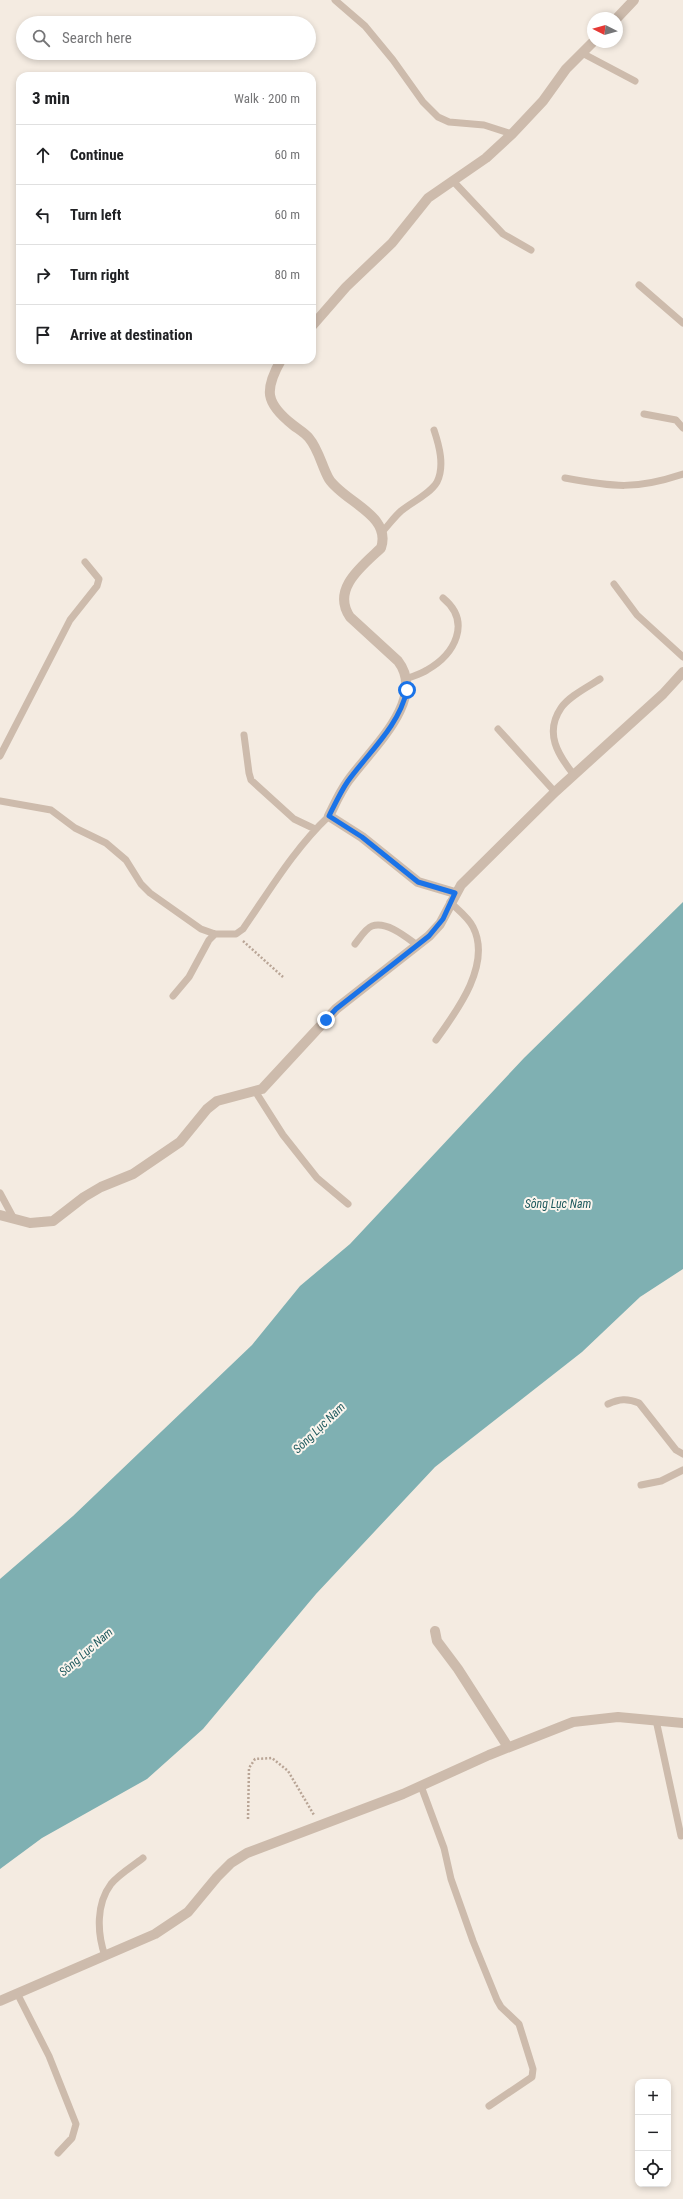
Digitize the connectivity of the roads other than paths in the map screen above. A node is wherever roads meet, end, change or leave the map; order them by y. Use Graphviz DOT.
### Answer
graph roads {
  1 [pos="335,0"];
  2 [pos="634,0"];
  3 [pos="622,12"];
  4 [pos="587,48"];
  5 [pos="582,53"];
  6 [pos="634,81"];
  7 [pos="512,134"];
  8 [pos="453,181"];
  9 [pos="531,250"];
  10 [pos="639,285"];
  11 [pos="316,321"];
  12 [pos="683,323"];
  13 [pos="280,364"];
  14 [pos="644,414"];
  15 [pos="683,428"];
  16 [pos="434,430"];
  17 [pos="683,474"];
  18 [pos="565,478"];
  19 [pos="382,532"];
  20 [pos="85,562"];
  21 [pos="614,584"];
  22 [pos="443,598"];
  23 [pos="683,657"];
  24 [pos="683,672"];
  25 [pos="406,679"];
  26 [pos="600,679"];
  27 [pos="498,729"];
  28 [pos="244,735"];
  29 [pos="0,756"];
  30 [pos="574,775"];
  31 [pos="555,792"];
  32 [pos="0,801"];
  33 [pos="329,816"];
  34 [pos="315,829"];
  35 [pos="453,898"];
  36 [pos="215,934"];
  37 [pos="355,944"];
  38 [pos="417,945"];
  39 [pos="173,996"];
  40 [pos="436,1040"];
  41 [pos="255,1091"];
  42 [pos="0,1193"];
  43 [pos="348,1204"];
  44 [pos="0,1215"];
  45 [pos="14,1219"];
  46 [pos="608,1404"];
  47 [pos="683,1454"];
  48 [pos="683,1470"];
  49 [pos="641,1485"];
  50 [pos="434,1631"];
  51 [pos="656,1720"];
  52 [pos="683,1722"];
  53 [pos="508,1747"];
  54 [pos="421,1786"];
  55 [pos="681,1836"];
  56 [pos="143,1858"];
  57 [pos="105,1956"];
  58 [pos="17,1993"];
  59 [pos="0,2001"];
  60 [pos="489,2106"];
  61 [pos="58,2153"];
  1 -- 7 [label="lane"];
  2 -- 3 [label="street"];
  4 -- 5 [label="street"];
  5 -- 6 [label="lane"];
  5 -- 7 [label="street"];
  7 -- 8 [label="street"];
  8 -- 9 [label="lane"];
  8 -- 11 [label="street"];
  10 -- 12 [label="lane"];
  13 -- 19 [label="street"];
  14 -- 15 [label="lane"];
  16 -- 19 [label="lane"];
  17 -- 18 [label="lane"];
  19 -- 25 [label="street"];
  20 -- 29 [label="lane"];
  21 -- 23 [label="lane"];
  22 -- 25 [label="lane"];
  24 -- 30 [label="street"];
  25 -- 33 [label="street"];
  26 -- 30 [label="lane"];
  27 -- 31 [label="lane"];
  28 -- 34 [label="lane"];
  30 -- 31 [label="street"];
  31 -- 35 [label="street"];
  32 -- 36 [label="lane"];
  33 -- 34 [label="lane"];
  33 -- 35 [label="street"];
  34 -- 36 [label="lane"];
  35 -- 38 [label="street"];
  35 -- 40 [label="lane"];
  36 -- 39 [label="lane"];
  37 -- 38 [label="lane"];
  38 -- 41 [label="street"];
  41 -- 43 [label="lane"];
  41 -- 45 [label="street"];
  42 -- 45 [label="lane"];
  44 -- 45 [label="street"];
  46 -- 47 [label="lane"];
  48 -- 49 [label="lane"];
  50 -- 53 [label="street"];
  51 -- 52 [label="street"];
  51 -- 53 [label="street"];
  51 -- 55 [label="lane"];
  53 -- 54 [label="street"];
  54 -- 57 [label="street"];
  54 -- 60 [label="lane"];
  56 -- 57 [label="lane"];
  57 -- 58 [label="street"];
  58 -- 59 [label="street"];
  58 -- 61 [label="lane"];
}
